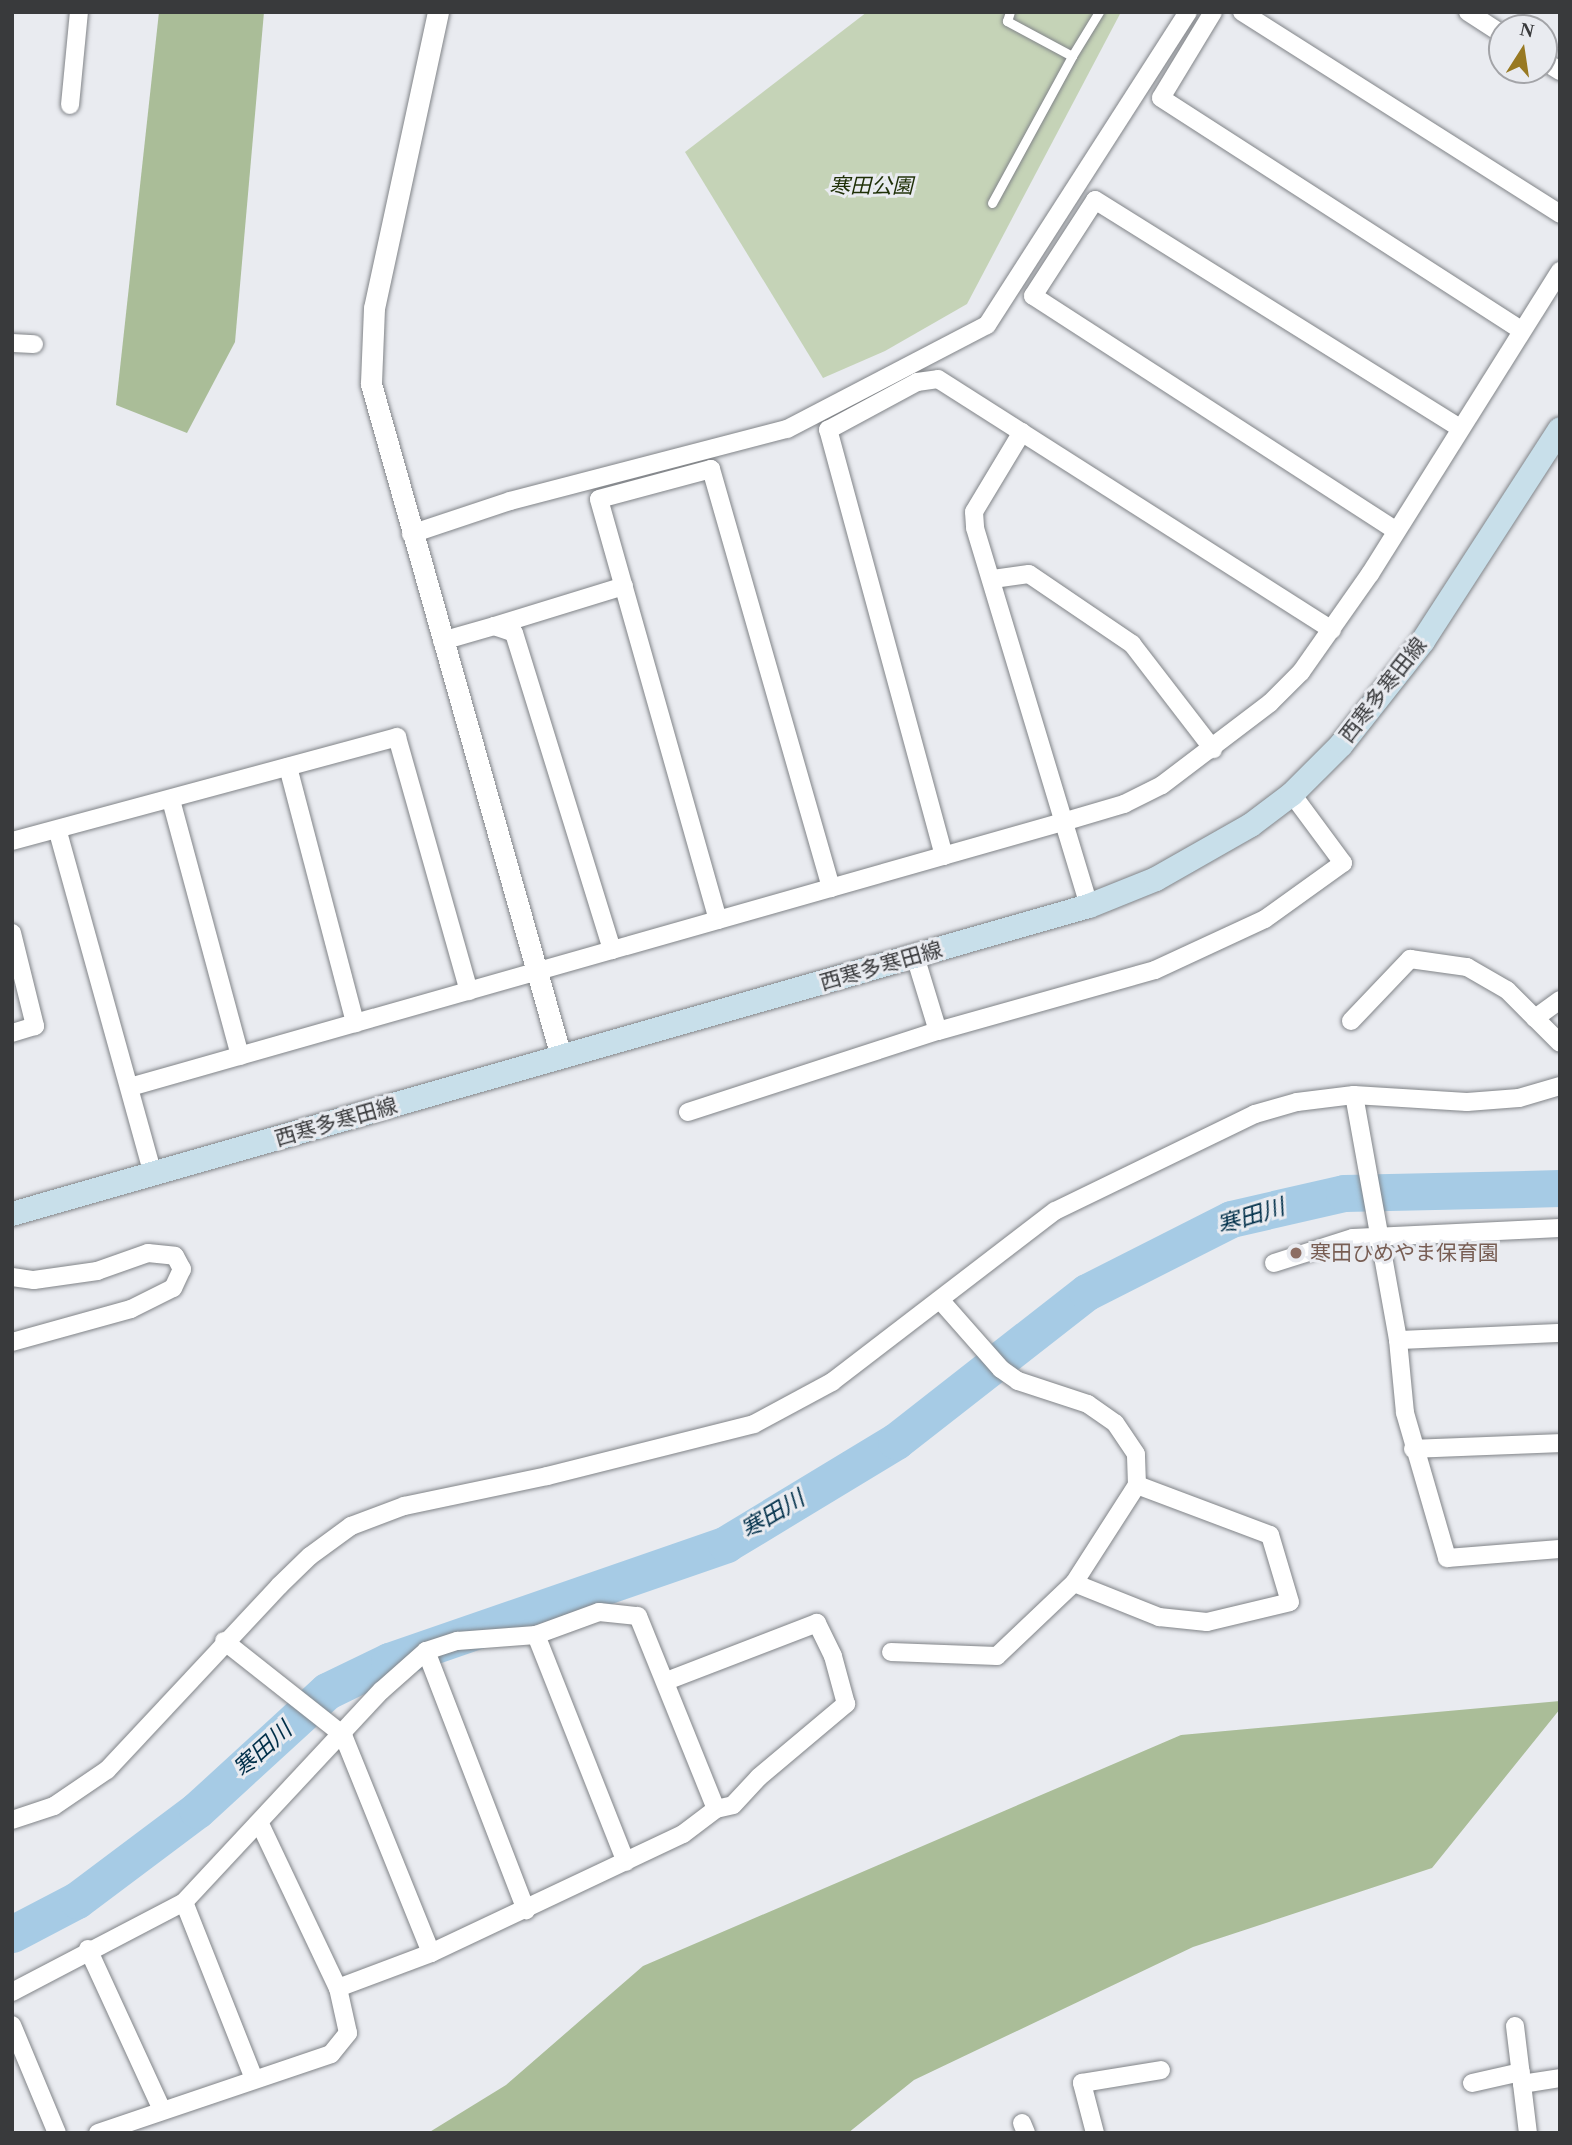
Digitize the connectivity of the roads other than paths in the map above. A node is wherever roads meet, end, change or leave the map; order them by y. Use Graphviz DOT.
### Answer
graph roads {
  1 [pos="79,12"];
  2 [pos="438,12"];
  3 [pos="1010,12"];
  4 [pos="1099,12"];
  5 [pos="1188,12"];
  6 [pos="1213,12"];
  7 [pos="1242,12"];
  8 [pos="1468,12"];
  9 [pos="1488,25"];
  10 [pos="1072,57"];
  11 [pos="70,105"];
  12 [pos="992,203"];
  13 [pos="1560,214"];
  14 [pos="1560,271"];
  15 [pos="1521,330"];
  16 [pos="12,343"];
  17 [pos="34,344"];
  18 [pos="1460,428"];
  19 [pos="1560,429"];
  20 [pos="1023,432"];
  21 [pos="1395,530"];
  22 [pos="411,534"];
  23 [pos="993,579"];
  24 [pos="624,586"];
  25 [pos="494,626"];
  26 [pos="1332,630"];
  27 [pos="442,641"];
  28 [pos="1213,749"];
  29 [pos="288,767"];
  30 [pos="1292,794"];
  31 [pos="171,800"];
  32 [pos="1063,822"];
  33 [pos="58,832"];
  34 [pos="12,841"];
  35 [pos="944,856"];
  36 [pos="831,888"];
  37 [pos="1089,906"];
  38 [pos="718,920"];
  39 [pos="12,933"];
  40 [pos="612,950"];
  41 [pos="915,956"];
  42 [pos="536,971"];
  43 [pos="469,991"];
  44 [pos="1560,1000"];
  45 [pos="1535,1018"];
  46 [pos="1351,1021"];
  47 [pos="355,1023"];
  48 [pos="938,1031"];
  49 [pos="12,1033"];
  50 [pos="1560,1043"];
  51 [pos="240,1056"];
  52 [pos="561,1057"];
  53 [pos="1560,1086"];
  54 [pos="130,1087"];
  55 [pos="1354,1095"];
  56 [pos="688,1112"];
  57 [pos="153,1174"];
  58 [pos="12,1214"];
  59 [pos="1560,1228"];
  60 [pos="1379,1235"];
  61 [pos="1274,1263"];
  62 [pos="12,1277"];
  63 [pos="942,1301"];
  64 [pos="1560,1333"];
  65 [pos="1398,1340"];
  66 [pos="12,1342"];
  67 [pos="1560,1443"];
  68 [pos="1413,1449"];
  69 [pos="1137,1485"];
  70 [pos="1560,1549"];
  71 [pos="1074,1583"];
  72 [pos="536,1635"];
  73 [pos="224,1641"];
  74 [pos="426,1651"];
  75 [pos="891,1652"];
  76 [pos="667,1681"];
  77 [pos="343,1735"];
  78 [pos="716,1809"];
  79 [pos="13,1818"];
  80 [pos="260,1824"];
  81 [pos="626,1862"];
  82 [pos="184,1902"];
  83 [pos="526,1910"];
  84 [pos="88,1949"];
  85 [pos="431,1953"];
  86 [pos="338,1987"];
  87 [pos="12,1992"];
  88 [pos="12,2025"];
  89 [pos="1515,2026"];
  90 [pos="1161,2070"];
  91 [pos="1521,2078"];
  92 [pos="1560,2078"];
  93 [pos="254,2079"];
  94 [pos="1472,2083"];
  95 [pos="162,2109"];
  96 [pos="57,2133"];
  97 [pos="98,2133"];
  98 [pos="1095,2133"];
  99 [pos="1528,2133"];
  1 -- 11 [label="street"];
  2 -- 22 [label="street"];
  3 -- 10 [label="lane"];
  4 -- 10 [label="lane"];
  5 -- 22 [label="street"];
  6 -- 15 [label="street"];
  7 -- 13 [label="street"];
  8 -- 9 [label="street"];
  10 -- 12 [label="lane"];
  14 -- 15 [label="street"];
  15 -- 18 [label="street"];
  16 -- 17 [label="street"];
  18 -- 21 [label="street"];
  18 -- 21 [label="street"];
  19 -- 30 [label="main road, 西寒多寒田線"];
  20 -- 23 [label="street"];
  20 -- 26 [label="street"];
  20 -- 35 [label="street"];
  21 -- 26 [label="street"];
  22 -- 27 [label="street"];
  23 -- 28 [label="street"];
  23 -- 32 [label="street"];
  24 -- 25 [label="street"];
  24 -- 36 [label="street"];
  24 -- 38 [label="street"];
  25 -- 27 [label="street"];
  25 -- 40 [label="street"];
  26 -- 28 [label="street"];
  27 -- 42 [label="street"];
  28 -- 32 [label="street"];
  29 -- 31 [label="street"];
  29 -- 43 [label="street"];
  29 -- 47 [label="street"];
  30 -- 37 [label="main road, 西寒多寒田線"];
  30 -- 48 [label="street"];
  31 -- 33 [label="street"];
  31 -- 51 [label="street"];
  32 -- 35 [label="street"];
  32 -- 37 [label="street"];
  33 -- 34 [label="street"];
  33 -- 54 [label="street"];
  35 -- 36 [label="street"];
  36 -- 38 [label="street"];
  37 -- 41 [label="main road, 西寒多寒田線"];
  38 -- 40 [label="street"];
  39 -- 49 [label="street"];
  40 -- 42 [label="street"];
  41 -- 48 [label="street"];
  41 -- 52 [label="main road, 西寒多寒田線"];
  42 -- 43 [label="street"];
  42 -- 52 [label="street"];
  43 -- 47 [label="street"];
  44 -- 45 [label="street"];
  45 -- 46 [label="street"];
  45 -- 50 [label="street"];
  47 -- 51 [label="street"];
  48 -- 56 [label="street"];
  51 -- 54 [label="street"];
  52 -- 57 [label="main road, 西寒多寒田線"];
  53 -- 55 [label="street"];
  54 -- 57 [label="street"];
  55 -- 60 [label="street"];
  55 -- 63 [label="street"];
  57 -- 58 [label="main road, 西寒多寒田線"];
  59 -- 60 [label="street"];
  60 -- 61 [label="street"];
  60 -- 65 [label="street"];
  62 -- 66 [label="street"];
  63 -- 69 [label="street"];
  63 -- 73 [label="street"];
  64 -- 65 [label="street"];
  65 -- 68 [label="street"];
  67 -- 68 [label="street"];
  68 -- 70 [label="street"];
  69 -- 71 [label="street"];
  69 -- 71 [label="street"];
  71 -- 75 [label="street"];
  72 -- 74 [label="street"];
  72 -- 76 [label="street"];
  72 -- 81 [label="street"];
  73 -- 77 [label="street"];
  73 -- 79 [label="street"];
  74 -- 77 [label="street"];
  74 -- 83 [label="street"];
  76 -- 78 [label="street"];
  76 -- 78 [label="street"];
  77 -- 80 [label="street"];
  77 -- 85 [label="street"];
  78 -- 81 [label="street"];
  80 -- 82 [label="street"];
  80 -- 86 [label="street"];
  81 -- 83 [label="street"];
  82 -- 84 [label="street"];
  82 -- 93 [label="street"];
  83 -- 85 [label="street"];
  84 -- 87 [label="street"];
  84 -- 95 [label="street"];
  85 -- 86 [label="street"];
  86 -- 93 [label="street"];
  88 -- 96 [label="street"];
  89 -- 91 [label="street"];
  90 -- 98 [label="street"];
  91 -- 92 [label="street"];
  91 -- 94 [label="street"];
  91 -- 99 [label="street"];
  93 -- 95 [label="street"];
  95 -- 97 [label="street"];
}
